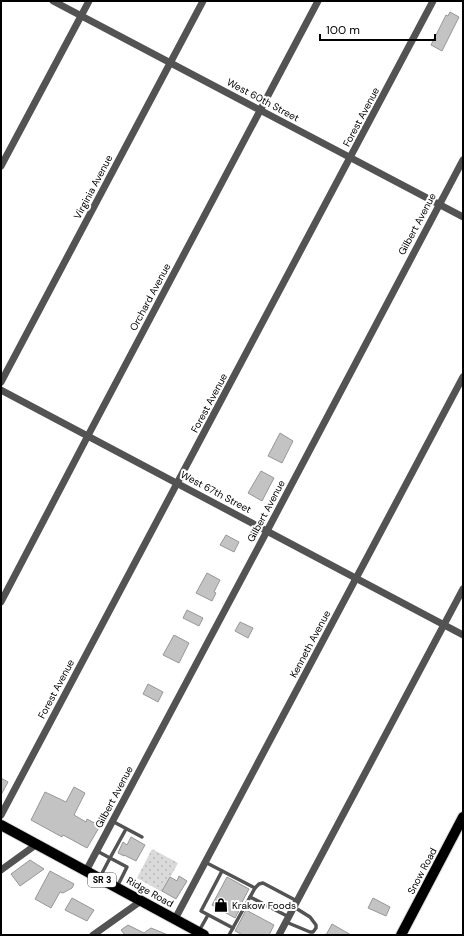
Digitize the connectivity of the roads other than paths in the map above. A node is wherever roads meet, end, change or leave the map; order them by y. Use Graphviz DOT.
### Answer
graph roads {
  1 [pos="53,1"];
  2 [pos="89,1"];
  3 [pos="203,1"];
  4 [pos="318,1"];
  5 [pos="434,1"];
  6 [pos="81,16"];
  7 [pos="170,62"];
  8 [pos="260,110"];
  9 [pos="351,158"];
  10 [pos="463,160"];
  11 [pos="1,166"];
  12 [pos="439,205"];
  13 [pos="463,217"];
  14 [pos="463,377"];
  15 [pos="1,382"];
  16 [pos="1,390"];
  17 [pos="88,436"];
  18 [pos="178,483"];
  19 [pos="267,531"];
  20 [pos="357,578"];
  21 [pos="463,589"];
  22 [pos="1,602"];
  23 [pos="444,624"];
  24 [pos="463,635"];
  25 [pos="1,815"];
  26 [pos="463,817"];
  27 [pos="112,821"];
  28 [pos="1,825"];
  29 [pos="126,828"];
  30 [pos="142,837"];
  31 [pos="37,844"];
  32 [pos="97,851"];
  33 [pos="110,858"];
  34 [pos="205,862"];
  35 [pos="1,870"];
  36 [pos="86,871"];
  37 [pos="222,871"];
  38 [pos="99,878"];
  39 [pos="116,888"];
  40 [pos="256,888"];
  41 [pos="250,897"];
  42 [pos="141,901"];
  43 [pos="296,904"];
  44 [pos="208,915"];
  45 [pos="175,920"];
  46 [pos="287,920"];
  47 [pos="233,928"];
  48 [pos="201,933"];
  49 [pos="93,935"];
  50 [pos="229,935"];
  51 [pos="279,935"];
  52 [pos="401,935"];
  1 -- 6 [label="street, West 60th Street"];
  2 -- 6 [label="street"];
  3 -- 7 [label="street, Virginia Avenue"];
  4 -- 8 [label="street, Orchard Avenue"];
  5 -- 9 [label="street, Forest Avenue"];
  6 -- 7 [label="street, West 60th Street"];
  6 -- 11 [label="street"];
  7 -- 8 [label="street, West 60th Street"];
  7 -- 15 [label="street, Virginia Avenue"];
  8 -- 9 [label="street, West 60th Street"];
  8 -- 17 [label="street, Orchard Avenue"];
  9 -- 12 [label="street, West 60th Street"];
  9 -- 18 [label="street, Forest Avenue"];
  10 -- 12 [label="street, Gilbert Avenue"];
  12 -- 13 [label="street, West 60th Street"];
  12 -- 19 [label="street, Gilbert Avenue"];
  14 -- 20 [label="street, Kenneth Avenue"];
  16 -- 17 [label="street, West 67th Street"];
  17 -- 18 [label="street, West 67th Street"];
  17 -- 22 [label="street, Orchard Avenue"];
  18 -- 19 [label="street, West 67th Street"];
  18 -- 25 [label="street, Forest Avenue"];
  19 -- 20 [label="street, West 67th Street"];
  19 -- 27 [label="street, Gilbert Avenue"];
  20 -- 23 [label="street, West 67th Street"];
  20 -- 34 [label="street, Kenneth Avenue"];
  21 -- 23 [label="street"];
  23 -- 24 [label="street, West 67th Street"];
  23 -- 43 [label="street"];
  26 -- 52 [label="main road, Snow Road"];
  27 -- 29 [label="lane"];
  27 -- 32 [label="street, Gilbert Avenue"];
  28 -- 31 [label="main road, Ridge Road / SR 3"];
  29 -- 30 [label="lane"];
  29 -- 33 [label="lane"];
  31 -- 35 [label="street"];
  31 -- 36 [label="main road, Ridge Road / SR 3"];
  32 -- 33 [label="lane"];
  32 -- 36 [label="street, Gilbert Avenue"];
  33 -- 38 [label="lane"];
  33 -- 39 [label="lane"];
  34 -- 37 [label="lane"];
  34 -- 45 [label="street, Kenneth Avenue"];
  36 -- 38 [label="main road, Ridge Road / SR 3"];
  37 -- 40 [label="lane"];
  37 -- 44 [label="lane"];
  38 -- 39 [label="main road, Ridge Road / SR 3"];
  39 -- 42 [label="main road, Ridge Road / SR 3"];
  40 -- 41 [label="lane"];
  40 -- 43 [label="lane"];
  41 -- 46 [label="lane"];
  41 -- 47 [label="lane"];
  42 -- 45 [label="main road, Ridge Road / SR 3"];
  42 -- 49 [label="street"];
  43 -- 46 [label="street"];
  43 -- 46 [label="lane"];
  44 -- 47 [label="lane"];
  44 -- 48 [label="lane"];
  45 -- 48 [label="main road, Ridge Road / SR 3"];
  46 -- 51 [label="street"];
  47 -- 50 [label="lane"];
}
